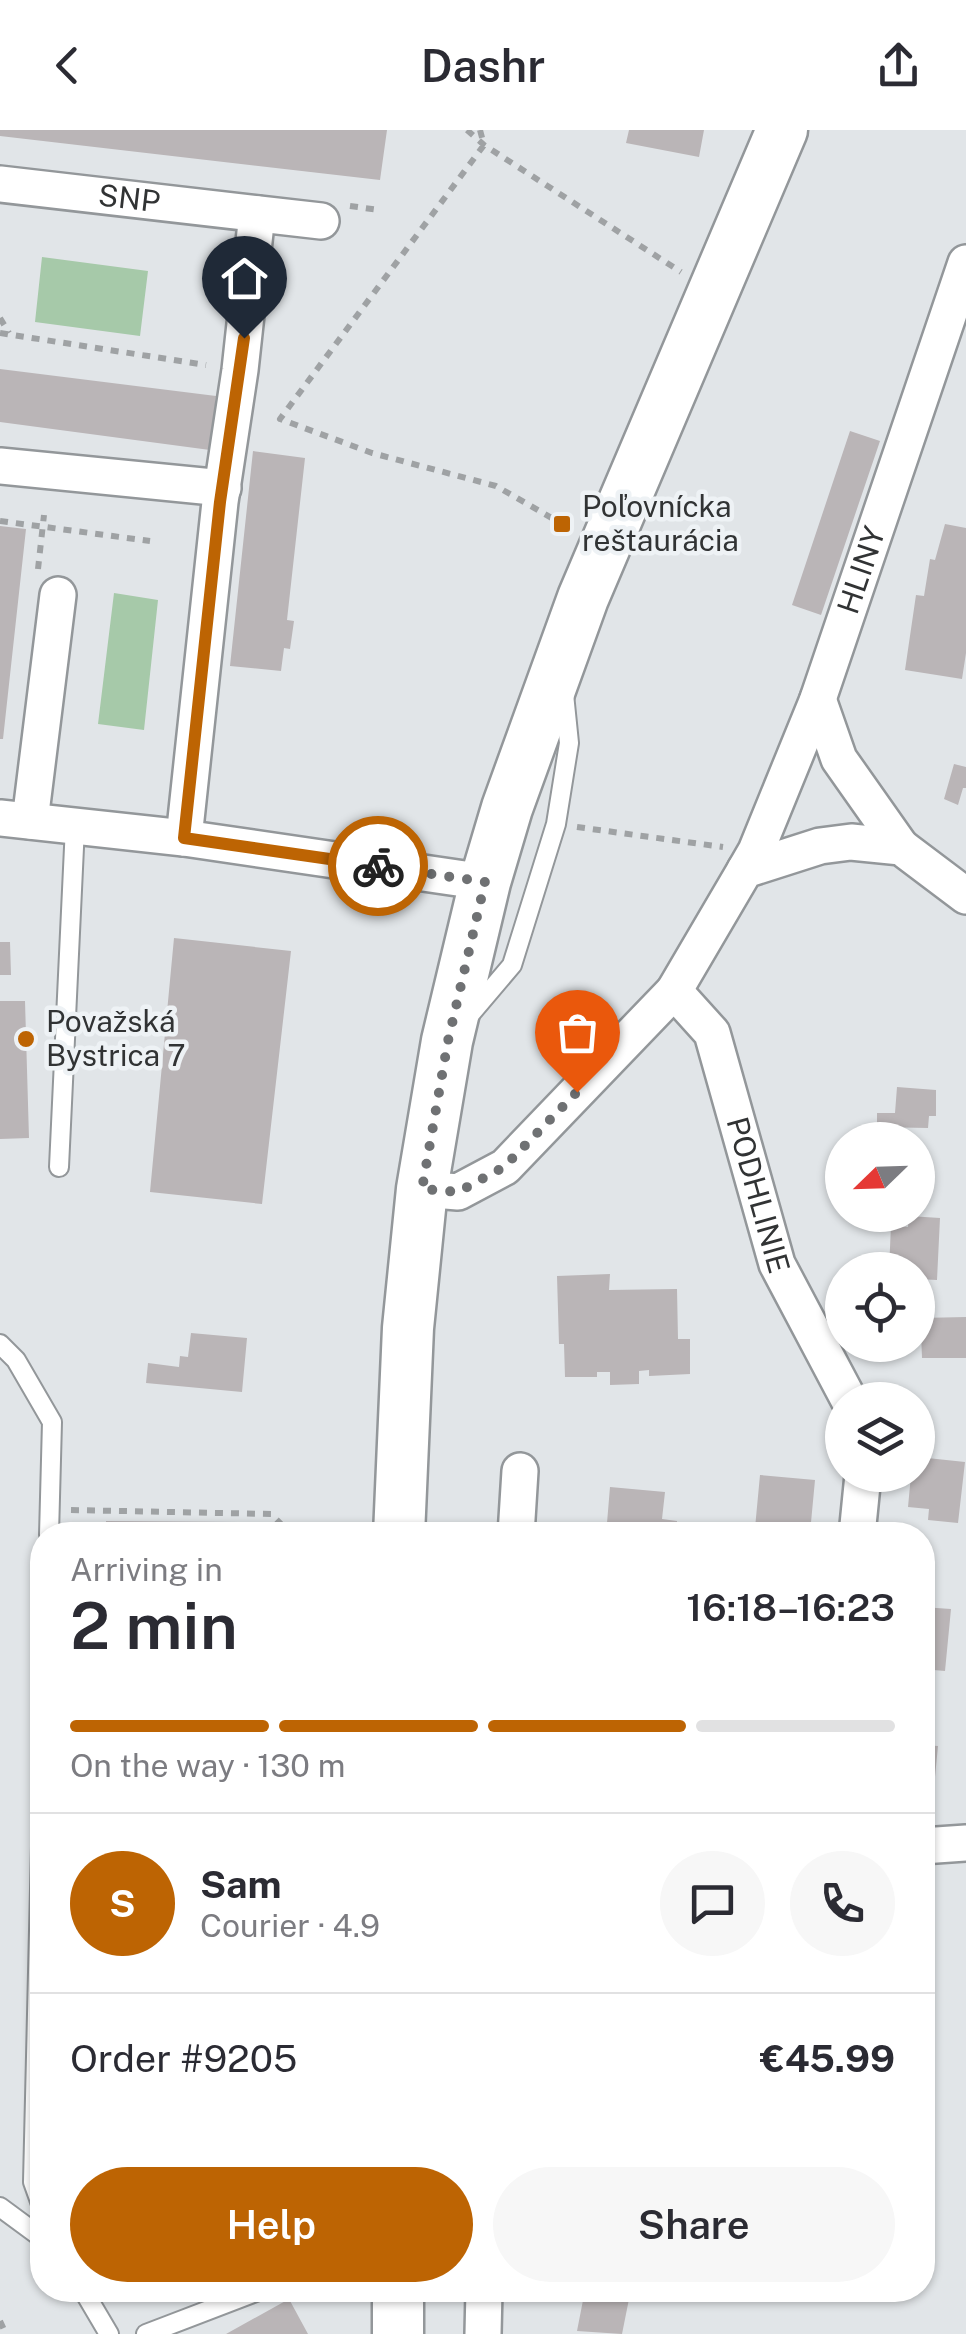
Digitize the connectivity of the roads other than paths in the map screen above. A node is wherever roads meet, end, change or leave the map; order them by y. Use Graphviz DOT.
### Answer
graph roads {
  1 [pos="782,130"];
  2 [pos="0,184"];
  3 [pos="257,214"];
  4 [pos="321,221"];
  5 [pos="966,263"];
  6 [pos="0,466"];
  7 [pos="222,488"];
  8 [pos="58,595"];
  9 [pos="561,654"];
  10 [pos="818,698"];
  11 [pos="15,819"];
  12 [pos="75,826"];
  13 [pos="184,838"];
  14 [pos="901,846"];
  15 [pos="751,860"];
  16 [pos="485,882"];
  17 [pos="966,896"];
  18 [pos="674,992"];
  19 [pos="448,1041"];
  20 [pos="59,1167"];
  21 [pos="422,1189"];
  22 [pos="0,1344"];
  23 [pos="839,1382"];
  24 [pos="520,1470"];
  25 [pos="861,1492"];
  26 [pos="50,1522"];
  27 [pos="400,1522"];
  28 [pos="517,1522"];
  29 [pos="858,1522"];
  30 [pos="966,1843"];
  31 [pos="935,1845"];
  32 [pos="0,2207"];
  33 [pos="30,2229"];
  34 [pos="89,2302"];
  35 [pos="230,2302"];
  36 [pos="398,2302"];
  37 [pos="483,2302"];
  38 [pos="109,2334"];
  39 [pos="146,2334"];
  40 [pos="398,2334"];
  41 [pos="482,2334"];
  1 -- 9 [label="main road"];
  2 -- 3 [label="street, SNP"];
  3 -- 4 [label="street, SNP"];
  3 -- 7 [label="street"];
  5 -- 10 [label="street, HLINY"];
  6 -- 7 [label="street"];
  7 -- 13 [label="street"];
  8 -- 11 [label="street"];
  9 -- 16 [label="main road"];
  9 -- 19 [label="lane"];
  10 -- 14 [label="street"];
  10 -- 15 [label="street, HLINY"];
  11 -- 12 [label="street"];
  12 -- 13 [label="street"];
  12 -- 20 [label="lane"];
  13 -- 16 [label="street"];
  14 -- 15 [label="street"];
  14 -- 17 [label="street"];
  15 -- 18 [label="street, HLINY"];
  16 -- 19 [label="main road"];
  18 -- 21 [label="street, HLINY"];
  18 -- 23 [label="street, PODHLINIE"];
  19 -- 21 [label="main road"];
  21 -- 27 [label="main road"];
  22 -- 26 [label="lane"];
  24 -- 28 [label="street"];
  25 -- 29 [label="street"];
  30 -- 31 [label="street"];
  32 -- 33 [label="lane"];
  34 -- 38 [label="lane"];
  35 -- 39 [label="lane"];
  36 -- 40 [label="main road"];
  37 -- 41 [label="street"];
}
